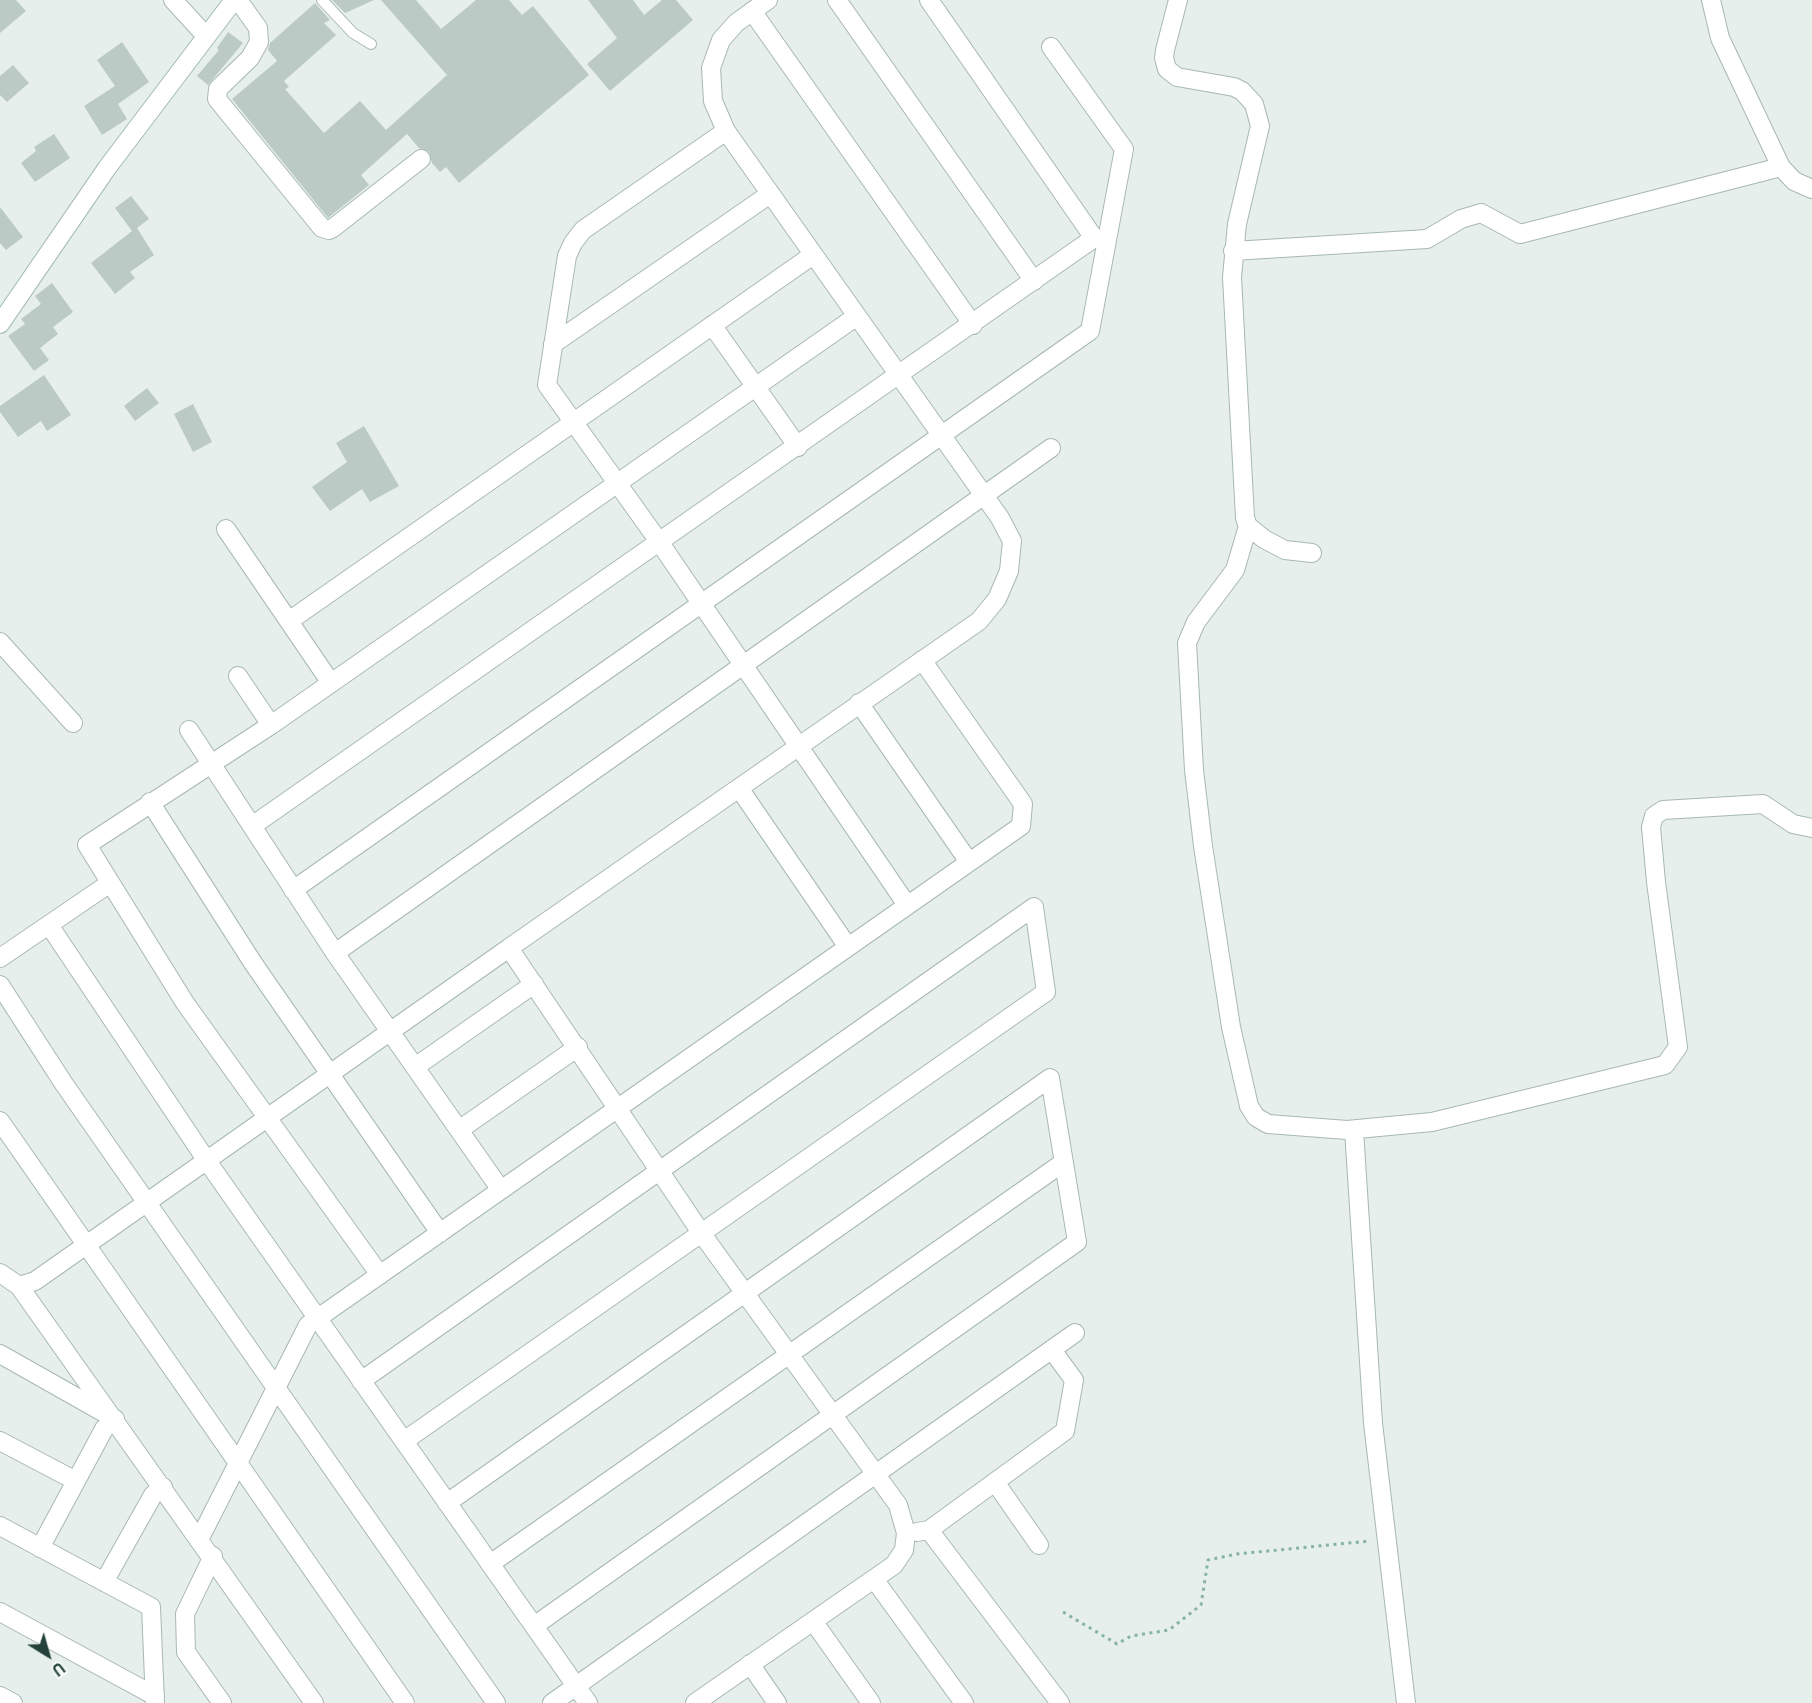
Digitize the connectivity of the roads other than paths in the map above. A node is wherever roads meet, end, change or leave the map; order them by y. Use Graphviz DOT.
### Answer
graph roads {
  1 [pos="173,0"];
  2 [pos="236,0"];
  3 [pos="322,0"];
  4 [pos="768,0"];
  5 [pos="837,0"];
  6 [pos="929,0"];
  7 [pos="1179,0"];
  8 [pos="1712,0"];
  9 [pos="752,11"];
  10 [pos="206,36"];
  11 [pos="371,44"];
  12 [pos="1052,47"];
  13 [pos="726,131"];
  14 [pos="421,159"];
  15 [pos="1781,167"];
  16 [pos="1812,189"];
  17 [pos="770,194"];
  18 [pos="1233,251"];
  19 [pos="813,255"];
  20 [pos="1034,281"];
  21 [pos="857,316"];
  22 [pos="0,324"];
  23 [pos="973,324"];
  24 [pos="712,325"];
  25 [pos="553,344"];
  26 [pos="900,376"];
  27 [pos="756,387"];
  28 [pos="573,422"];
  29 [pos="941,434"];
  30 [pos="798,447"];
  31 [pos="1051,448"];
  32 [pos="617,484"];
  33 [pos="985,496"];
  34 [pos="1248,526"];
  35 [pos="226,529"];
  36 [pos="660,543"];
  37 [pos="1312,553"];
  38 [pos="701,603"];
  39 [pos="289,621"];
  40 [pos="0,642"];
  41 [pos="922,660"];
  42 [pos="743,664"];
  43 [pos="238,676"];
  44 [pos="331,683"];
  45 [pos="859,704"];
  46 [pos="73,723"];
  47 [pos="271,725"];
  48 [pos="189,730"];
  49 [pos="798,746"];
  50 [pos="212,764"];
  51 [pos="739,788"];
  52 [pos="150,802"];
  53 [pos="252,826"];
  54 [pos="1812,828"];
  55 [pos="969,862"];
  56 [pos="110,883"];
  57 [pos="294,890"];
  58 [pos="907,905"];
  59 [pos="48,924"];
  60 [pos="848,947"];
  61 [pos="509,948"];
  62 [pos="335,953"];
  63 [pos="0,958"];
  64 [pos="534,984"];
  65 [pos="0,985"];
  66 [pos="390,1032"];
  67 [pos="578,1047"];
  68 [pos="415,1067"];
  69 [pos="330,1074"];
  70 [pos="619,1108"];
  71 [pos="268,1118"];
  72 [pos="0,1121"];
  73 [pos="459,1130"];
  74 [pos="1354,1130"];
  75 [pos="207,1161"];
  76 [pos="1064,1162"];
  77 [pos="662,1171"];
  78 [pos="501,1190"];
  79 [pos="147,1203"];
  80 [pos="440,1233"];
  81 [pos="702,1233"];
  82 [pos="85,1246"];
  83 [pos="380,1275"];
  84 [pos="7,1283"];
  85 [pos="746,1293"];
  86 [pos="318,1318"];
  87 [pos="1075,1333"];
  88 [pos="1052,1350"];
  89 [pos="0,1354"];
  90 [pos="790,1354"];
  91 [pos="361,1381"];
  92 [pos="277,1387"];
  93 [pos="833,1415"];
  94 [pos="115,1419"];
  95 [pos="0,1441"];
  96 [pos="404,1441"];
  97 [pos="239,1462"];
  98 [pos="876,1475"];
  99 [pos="76,1481"];
  100 [pos="995,1482"];
  101 [pos="164,1487"];
  102 [pos="447,1503"];
  103 [pos="0,1526"];
  104 [pos="929,1530"];
  105 [pos="906,1533"];
  106 [pos="200,1538"];
  107 [pos="1039,1545"];
  108 [pos="40,1548"];
  109 [pos="213,1556"];
  110 [pos="490,1564"];
  111 [pos="874,1579"];
  112 [pos="104,1582"];
  113 [pos="0,1612"];
  114 [pos="813,1621"];
  115 [pos="534,1626"];
  116 [pos="750,1664"];
  117 [pos="576,1686"];
  118 [pos="0,1696"];
  119 [pos="155,1699"];
  120 [pos="13,1703"];
  121 [pos="222,1703"];
  122 [pos="314,1703"];
  123 [pos="405,1703"];
  124 [pos="496,1703"];
  125 [pos="552,1703"];
  126 [pos="588,1703"];
  127 [pos="694,1703"];
  128 [pos="777,1703"];
  129 [pos="871,1703"];
  130 [pos="964,1703"];
  131 [pos="1060,1703"];
  132 [pos="1406,1703"];
  1 -- 10 [label="street"];
  2 -- 10 [label="street"];
  2 -- 14 [label="street"];
  3 -- 11 [label="lane"];
  4 -- 9 [label="street"];
  5 -- 20 [label="street"];
  6 -- 20 [label="street"];
  7 -- 18 [label="street"];
  8 -- 15 [label="street"];
  9 -- 13 [label="street"];
  9 -- 23 [label="street"];
  10 -- 22 [label="street"];
  12 -- 29 [label="street"];
  13 -- 17 [label="street"];
  13 -- 25 [label="street"];
  15 -- 16 [label="street"];
  15 -- 18 [label="street"];
  17 -- 19 [label="street"];
  17 -- 25 [label="street"];
  18 -- 34 [label="street"];
  19 -- 21 [label="street"];
  19 -- 24 [label="street"];
  20 -- 23 [label="street"];
  21 -- 26 [label="street"];
  21 -- 27 [label="street"];
  23 -- 26 [label="street"];
  24 -- 27 [label="street"];
  24 -- 28 [label="street"];
  25 -- 28 [label="street"];
  26 -- 29 [label="street"];
  26 -- 30 [label="street"];
  26 -- 36 [label="street"];
  27 -- 30 [label="street"];
  27 -- 32 [label="street"];
  28 -- 32 [label="street"];
  28 -- 39 [label="street"];
  29 -- 33 [label="street"];
  29 -- 38 [label="street"];
  30 -- 36 [label="street"];
  31 -- 33 [label="street"];
  32 -- 36 [label="street"];
  32 -- 44 [label="street"];
  33 -- 41 [label="street"];
  33 -- 42 [label="street"];
  34 -- 37 [label="street"];
  34 -- 74 [label="street"];
  35 -- 39 [label="street"];
  36 -- 38 [label="street"];
  36 -- 53 [label="street"];
  38 -- 42 [label="street"];
  38 -- 57 [label="street"];
  39 -- 44 [label="street"];
  40 -- 46 [label="street"];
  41 -- 45 [label="street"];
  41 -- 55 [label="street"];
  42 -- 49 [label="street"];
  42 -- 62 [label="street"];
  43 -- 47 [label="street"];
  44 -- 47 [label="street"];
  45 -- 49 [label="street"];
  45 -- 55 [label="street"];
  47 -- 50 [label="street"];
  48 -- 50 [label="street"];
  49 -- 51 [label="street"];
  49 -- 58 [label="street"];
  50 -- 52 [label="street"];
  50 -- 53 [label="street"];
  51 -- 60 [label="street"];
  51 -- 61 [label="street"];
  52 -- 56 [label="street"];
  52 -- 69 [label="street"];
  53 -- 57 [label="street"];
  54 -- 74 [label="street"];
  55 -- 58 [label="street"];
  56 -- 59 [label="street"];
  56 -- 71 [label="street"];
  57 -- 62 [label="street"];
  58 -- 60 [label="street"];
  59 -- 63 [label="street"];
  59 -- 75 [label="street"];
  60 -- 70 [label="street"];
  61 -- 64 [label="street"];
  61 -- 66 [label="street"];
  62 -- 66 [label="street"];
  64 -- 67 [label="street"];
  64 -- 68 [label="street"];
  65 -- 79 [label="street"];
  66 -- 68 [label="street"];
  66 -- 69 [label="street"];
  67 -- 70 [label="street"];
  67 -- 73 [label="street"];
  68 -- 73 [label="street"];
  69 -- 71 [label="street"];
  69 -- 80 [label="street"];
  70 -- 77 [label="street"];
  70 -- 78 [label="street"];
  71 -- 75 [label="street"];
  71 -- 83 [label="street"];
  72 -- 82 [label="street"];
  73 -- 78 [label="street"];
  74 -- 132 [label="street"];
  75 -- 79 [label="street"];
  75 -- 86 [label="street"];
  76 -- 85 [label="street"];
  76 -- 90 [label="street"];
  76 -- 93 [label="street"];
  77 -- 81 [label="street"];
  77 -- 81 [label="street"];
  77 -- 91 [label="street"];
  78 -- 80 [label="street"];
  79 -- 82 [label="street"];
  79 -- 92 [label="street"];
  80 -- 83 [label="street"];
  81 -- 85 [label="street"];
  81 -- 96 [label="street"];
  82 -- 84 [label="street"];
  82 -- 97 [label="street"];
  83 -- 86 [label="street"];
  84 -- 94 [label="street"];
  85 -- 90 [label="street"];
  85 -- 102 [label="street"];
  86 -- 91 [label="street"];
  86 -- 92 [label="street"];
  87 -- 88 [label="street"];
  88 -- 98 [label="street"];
  88 -- 100 [label="street"];
  89 -- 94 [label="street"];
  90 -- 93 [label="street"];
  90 -- 110 [label="street"];
  91 -- 96 [label="street"];
  92 -- 97 [label="street"];
  92 -- 124 [label="street"];
  93 -- 98 [label="street"];
  93 -- 115 [label="street"];
  94 -- 99 [label="street"];
  94 -- 101 [label="street"];
  95 -- 99 [label="street"];
  96 -- 102 [label="street"];
  97 -- 106 [label="street"];
  97 -- 123 [label="street"];
  98 -- 105 [label="street"];
  98 -- 117 [label="street"];
  99 -- 108 [label="street"];
  100 -- 104 [label="street"];
  100 -- 107 [label="street"];
  101 -- 106 [label="street"];
  101 -- 112 [label="street"];
  102 -- 110 [label="street"];
  103 -- 108 [label="street"];
  104 -- 105 [label="street"];
  104 -- 131 [label="street"];
  105 -- 111 [label="street"];
  106 -- 109 [label="street"];
  108 -- 112 [label="street"];
  109 -- 121 [label="street"];
  109 -- 122 [label="street"];
  110 -- 115 [label="street"];
  111 -- 114 [label="street"];
  111 -- 130 [label="street"];
  112 -- 119 [label="street"];
  113 -- 119 [label="street"];
  114 -- 116 [label="street"];
  114 -- 129 [label="street"];
  115 -- 117 [label="street"];
  116 -- 127 [label="street"];
  116 -- 128 [label="street"];
  117 -- 125 [label="street"];
  117 -- 126 [label="street"];
  118 -- 120 [label="street"];
}
